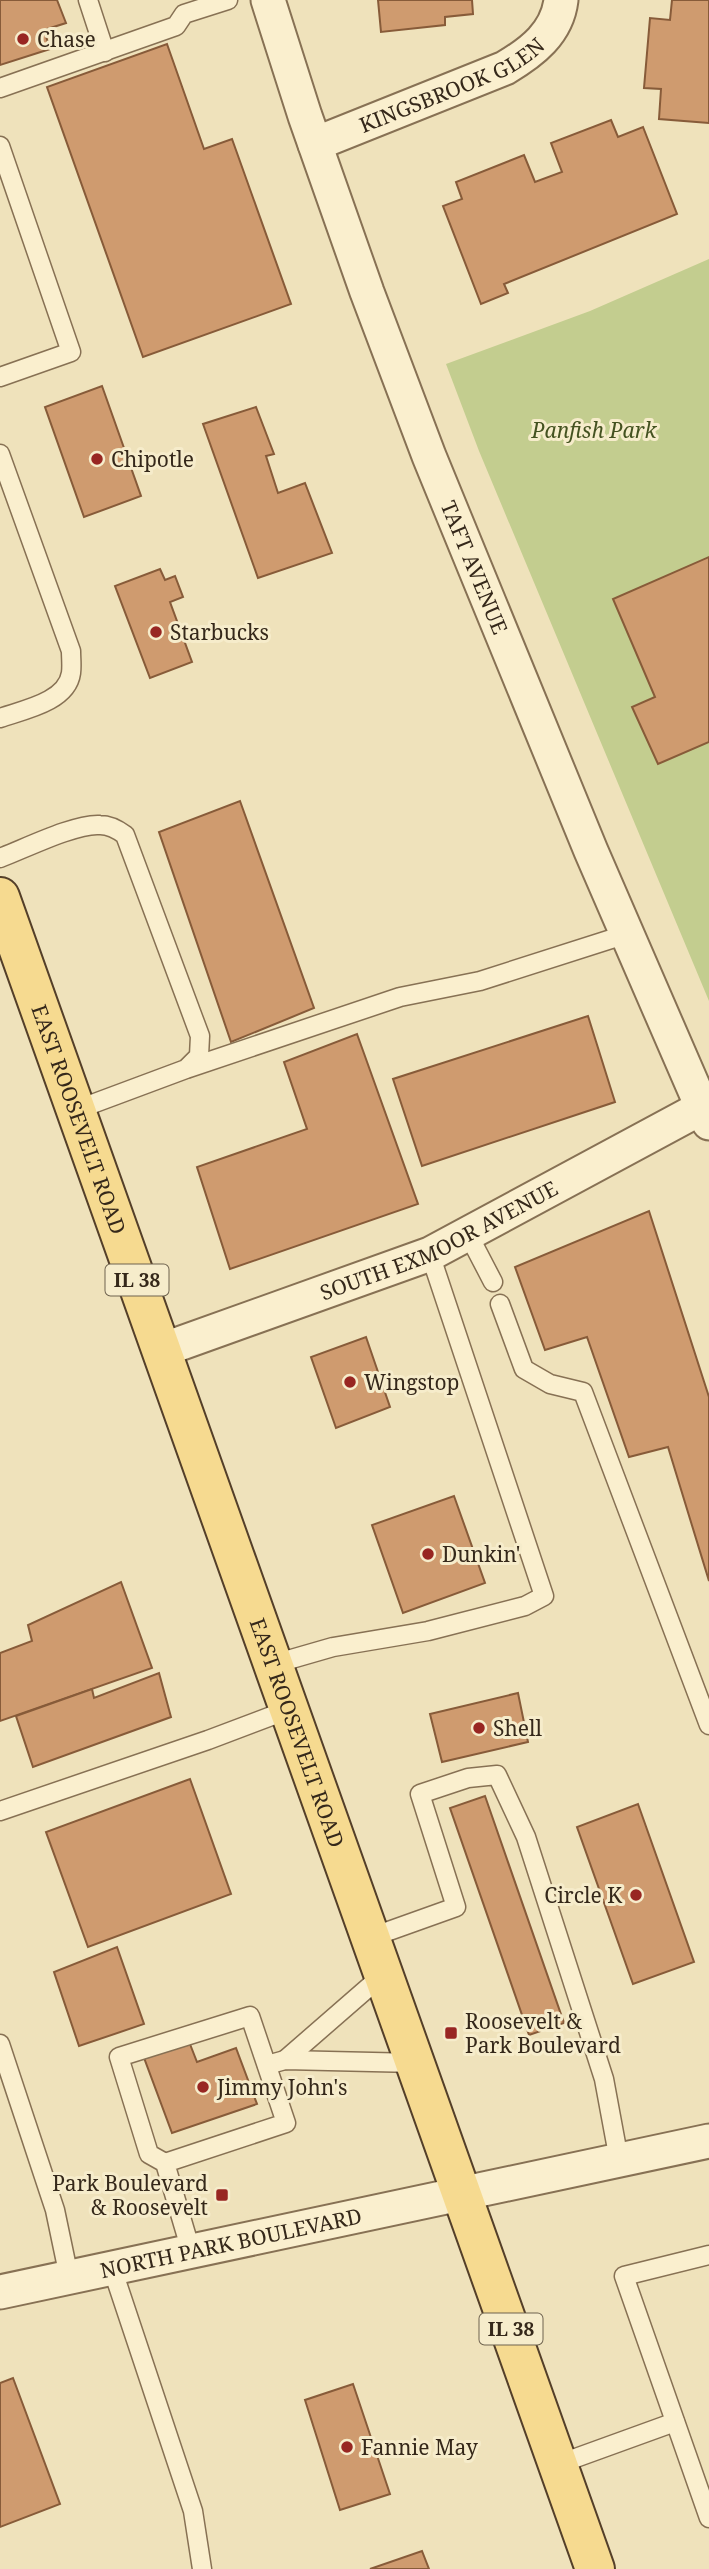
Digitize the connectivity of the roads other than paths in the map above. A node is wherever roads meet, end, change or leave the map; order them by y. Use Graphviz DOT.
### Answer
graph roads {
  1 [pos="88,0"];
  2 [pos="228,0"];
  3 [pos="268,0"];
  4 [pos="561,0"];
  5 [pos="181,7"];
  6 [pos="105,52"];
  7 [pos="0,88"];
  8 [pos="315,144"];
  9 [pos="0,146"];
  10 [pos="0,377"];
  11 [pos="0,454"];
  12 [pos="0,718"];
  13 [pos="0,858"];
  14 [pos="0,897"];
  15 [pos="627,934"];
  16 [pos="186,1069"];
  17 [pos="76,1110"];
  18 [pos="706,1115"];
  19 [pos="468,1234"];
  20 [pos="430,1254"];
  21 [pos="493,1282"];
  22 [pos="500,1304"];
  23 [pos="162,1350"];
  24 [pos="274,1664"];
  25 [pos="290,1709"];
  26 [pos="709,1725"];
  27 [pos="0,1811"];
  28 [pos="372,1937"];
  29 [pos="385,1973"];
  30 [pos="0,2044"];
  31 [pos="285,2060"];
  32 [pos="417,2063"];
  33 [pos="267,2065"];
  34 [pos="709,2141"];
  35 [pos="620,2160"];
  36 [pos="165,2163"];
  37 [pos="464,2194"];
  38 [pos="191,2251"];
  39 [pos="709,2255"];
  40 [pos="112,2268"];
  41 [pos="69,2277"];
  42 [pos="2,2285"];
  43 [pos="676,2422"];
  44 [pos="559,2464"];
  45 [pos="709,2518"];
  46 [pos="202,2569"];
  47 [pos="595,2569"];
  1 -- 6 [label="lane"];
  2 -- 5 [label="lane"];
  3 -- 8 [label="street, TAFT AVENUE"];
  4 -- 8 [label="street, KINGSBROOK GLEN"];
  5 -- 6 [label="lane"];
  6 -- 7 [label="lane"];
  8 -- 15 [label="street, TAFT AVENUE"];
  9 -- 10 [label="lane"];
  11 -- 12 [label="lane"];
  13 -- 16 [label="lane"];
  14 -- 17 [label="main road, EAST ROOSEVELT ROAD / IL 38"];
  15 -- 16 [label="lane"];
  15 -- 18 [label="street, TAFT AVENUE"];
  16 -- 17 [label="lane"];
  17 -- 23 [label="main road, EAST ROOSEVELT ROAD / IL 38"];
  18 -- 19 [label="street, SOUTH EXMOOR AVENUE"];
  19 -- 20 [label="street, SOUTH EXMOOR AVENUE"];
  19 -- 21 [label="lane"];
  20 -- 23 [label="street, SOUTH EXMOOR AVENUE"];
  20 -- 24 [label="lane"];
  22 -- 26 [label="lane"];
  23 -- 24 [label="main road, EAST ROOSEVELT ROAD / IL 38"];
  24 -- 25 [label="main road, EAST ROOSEVELT ROAD / IL 38"];
  25 -- 27 [label="lane"];
  25 -- 28 [label="main road, EAST ROOSEVELT ROAD / IL 38"];
  28 -- 29 [label="main road, EAST ROOSEVELT ROAD / IL 38"];
  28 -- 35 [label="lane"];
  29 -- 31 [label="lane"];
  29 -- 32 [label="main road, EAST ROOSEVELT ROAD / IL 38"];
  30 -- 41 [label="lane"];
  31 -- 32 [label="lane"];
  31 -- 33 [label="lane"];
  32 -- 37 [label="main road, EAST ROOSEVELT ROAD / IL 38"];
  33 -- 36 [label="lane"];
  33 -- 36 [label="lane"];
  34 -- 35 [label="street, NORTH PARK BOULEVARD"];
  35 -- 37 [label="street, NORTH PARK BOULEVARD"];
  36 -- 38 [label="lane"];
  37 -- 38 [label="street, NORTH PARK BOULEVARD"];
  37 -- 44 [label="main road, EAST ROOSEVELT ROAD / IL 38"];
  38 -- 40 [label="street, NORTH PARK BOULEVARD"];
  39 -- 43 [label="lane"];
  40 -- 41 [label="street, NORTH PARK BOULEVARD"];
  40 -- 46 [label="lane"];
  41 -- 42 [label="street, NORTH PARK BOULEVARD"];
  43 -- 44 [label="lane"];
  43 -- 45 [label="lane"];
  44 -- 47 [label="main road, EAST ROOSEVELT ROAD / IL 38"];
}
